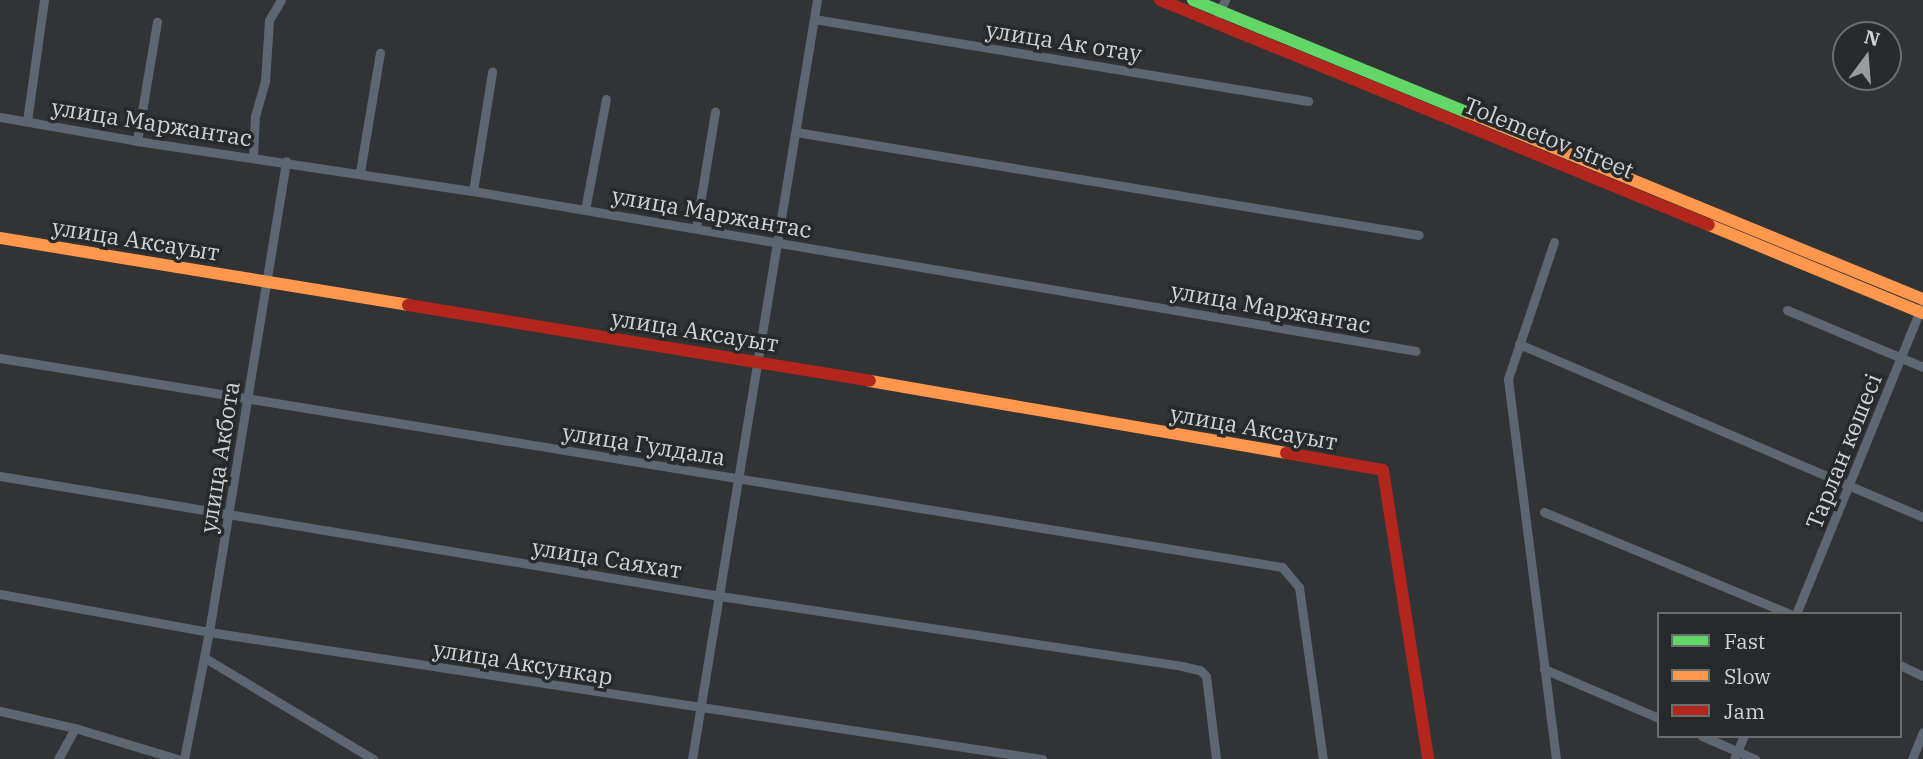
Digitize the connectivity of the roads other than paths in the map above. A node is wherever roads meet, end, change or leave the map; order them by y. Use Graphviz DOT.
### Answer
graph roads {
  1 [pos="44,0"];
  2 [pos="281,0"];
  3 [pos="817,0"];
  4 [pos="1160,0"];
  5 [pos="1193,0"];
  6 [pos="1220,12"];
  7 [pos="814,19"];
  8 [pos="157,22"];
  9 [pos="380,53"];
  10 [pos="492,72"];
  11 [pos="606,99"];
  12 [pos="1308,101"];
  13 [pos="715,112"];
  14 [pos="0,117"];
  15 [pos="27,121"];
  16 [pos="796,132"];
  17 [pos="137,141"];
  18 [pos="253,158"];
  19 [pos="286,161"];
  20 [pos="360,172"];
  21 [pos="473,191"];
  22 [pos="585,210"];
  23 [pos="696,228"];
  24 [pos="1419,234"];
  25 [pos="0,238"];
  26 [pos="1554,242"];
  27 [pos="778,244"];
  28 [pos="267,282"];
  29 [pos="1922,306"];
  30 [pos="1787,310"];
  31 [pos="1519,344"];
  32 [pos="1416,351"];
  33 [pos="1901,356"];
  34 [pos="0,358"];
  35 [pos="759,362"];
  36 [pos="1923,367"];
  37 [pos="248,399"];
  38 [pos="0,476"];
  39 [pos="740,479"];
  40 [pos="1850,486"];
  41 [pos="1544,512"];
  42 [pos="229,514"];
  43 [pos="1923,517"];
  44 [pos="0,594"];
  45 [pos="720,596"];
  46 [pos="1785,612"];
  47 [pos="1797,612"];
  48 [pos="209,632"];
  49 [pos="205,658"];
  50 [pos="1902,667"];
  51 [pos="1544,669"];
  52 [pos="1923,676"];
  53 [pos="700,709"];
  54 [pos="0,711"];
  55 [pos="1657,717"];
  56 [pos="75,728"];
  57 [pos="1923,732"];
  58 [pos="1706,738"];
  59 [pos="1743,738"];
  60 [pos="1736,755"];
  61 [pos="58,759"];
  62 [pos="177,759"];
  63 [pos="184,759"];
  64 [pos="373,759"];
  65 [pos="692,759"];
  66 [pos="1042,759"];
  67 [pos="1216,759"];
  68 [pos="1322,759"];
  69 [pos="1428,759"];
  70 [pos="1556,759"];
  71 [pos="1755,759"];
  72 [pos="1912,759"];
  1 -- 15 [label="street"];
  2 -- 18 [label="street"];
  3 -- 7 [label="street"];
  4 -- 6 [label="street, Tolemetov street"];
  5 -- 6 [label="street, Tolemetov street"];
  6 -- 29 [label="street, Tolemetov street"];
  7 -- 12 [label="street, улица Ак отау"];
  7 -- 16 [label="street"];
  8 -- 17 [label="street"];
  9 -- 20 [label="street"];
  10 -- 21 [label="street"];
  11 -- 22 [label="street"];
  13 -- 23 [label="street"];
  14 -- 15 [label="street, улица Маржантас"];
  15 -- 17 [label="street, улица Маржантас"];
  16 -- 24 [label="street"];
  16 -- 27 [label="street"];
  17 -- 18 [label="street, улица Маржантас"];
  18 -- 19 [label="street, улица Маржантас"];
  19 -- 20 [label="street, улица Маржантас"];
  19 -- 28 [label="street, улица Акбота"];
  20 -- 21 [label="street, улица Маржантас"];
  21 -- 22 [label="street, улица Маржантас"];
  22 -- 23 [label="street, улица Маржантас"];
  23 -- 27 [label="street, улица Маржантас"];
  25 -- 28 [label="street, улица Аксауыт"];
  26 -- 31 [label="street"];
  27 -- 32 [label="street, улица Маржантас"];
  27 -- 35 [label="street"];
  28 -- 35 [label="street, улица Аксауыт"];
  28 -- 37 [label="street, улица Акбота"];
  29 -- 33 [label="street, Тарлан көшесі"];
  30 -- 33 [label="street"];
  31 -- 40 [label="street"];
  31 -- 51 [label="street"];
  33 -- 36 [label="street"];
  33 -- 40 [label="street, Тарлан көшесі"];
  34 -- 37 [label="street, улица Гулдала"];
  35 -- 39 [label="street"];
  35 -- 69 [label="street, улица Аксауыт"];
  37 -- 39 [label="street, улица Гулдала"];
  37 -- 42 [label="street, улица Акбота"];
  38 -- 42 [label="street, улица Саяхат"];
  39 -- 45 [label="street"];
  39 -- 68 [label="street, улица Гулдала"];
  40 -- 43 [label="street"];
  40 -- 47 [label="street, Тарлан көшесі"];
  41 -- 46 [label="street"];
  42 -- 45 [label="street, улица Саяхат"];
  42 -- 48 [label="street, улица Акбота"];
  44 -- 48 [label="street, улица Аксункар"];
  45 -- 53 [label="street"];
  45 -- 67 [label="street, улица Саяхат"];
  48 -- 49 [label="street, улица Акбота"];
  48 -- 53 [label="street, улица Аксункар"];
  49 -- 63 [label="street, улица Акбота"];
  49 -- 64 [label="street"];
  50 -- 52 [label="street"];
  51 -- 55 [label="street"];
  51 -- 70 [label="street"];
  53 -- 65 [label="street"];
  53 -- 66 [label="street, улица Аксункар"];
  54 -- 56 [label="street"];
  56 -- 61 [label="street"];
  56 -- 62 [label="street"];
  57 -- 72 [label="street"];
  58 -- 60 [label="street"];
  59 -- 60 [label="street"];
  60 -- 71 [label="street"];
}
